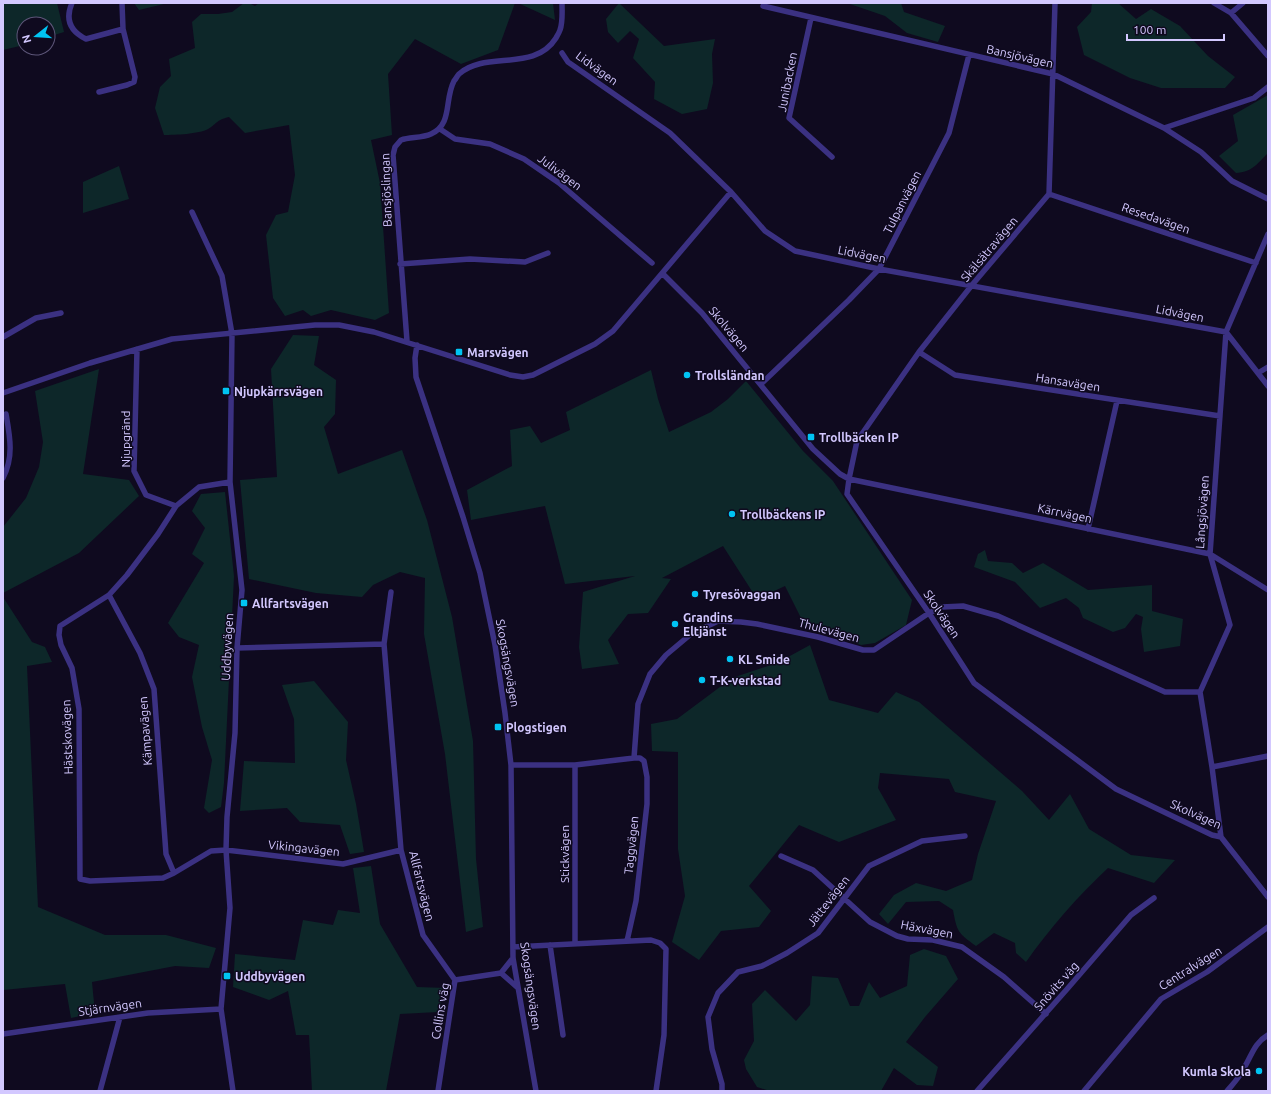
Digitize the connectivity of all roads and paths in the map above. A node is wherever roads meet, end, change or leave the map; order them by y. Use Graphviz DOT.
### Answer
graph roads {
  1 [pos="72,3"];
  2 [pos="122,3"];
  3 [pos="562,3"];
  4 [pos="781,3"];
  5 [pos="1055,3"];
  6 [pos="1214,3"];
  7 [pos="1243,3"];
  8 [pos="763,6"];
  9 [pos="780,10"];
  10 [pos="1231,13"];
  11 [pos="811,18"];
  12 [pos="123,29"];
  13 [pos="562,53"];
  14 [pos="969,55"];
  15 [pos="1268,56"];
  16 [pos="1053,74"];
  17 [pos="1268,87"];
  18 [pos="99,92"];
  19 [pos="1164,128"];
  20 [pos="440,129"];
  21 [pos="832,157"];
  22 [pos="731,192"];
  23 [pos="1049,194"];
  24 [pos="1268,199"];
  25 [pos="192,212"];
  26 [pos="1268,234"];
  27 [pos="548,253"];
  28 [pos="652,263"];
  29 [pos="1256,263"];
  30 [pos="400,264"];
  31 [pos="879,269"];
  32 [pos="663,274"];
  33 [pos="972,285"];
  34 [pos="61,313"];
  35 [pos="1226,332"];
  36 [pos="232,334"];
  37 [pos="3,337"];
  38 [pos="407,341"];
  39 [pos="417,345"];
  40 [pos="137,349"];
  41 [pos="919,352"];
  42 [pos="1268,367"];
  43 [pos="1258,373"];
  44 [pos="761,384"];
  45 [pos="1268,386"];
  46 [pos="3,393"];
  47 [pos="1117,401"];
  48 [pos="6,414"];
  49 [pos="1220,416"];
  50 [pos="3,478"];
  51 [pos="849,479"];
  52 [pos="230,482"];
  53 [pos="176,506"];
  54 [pos="1088,529"];
  55 [pos="1210,554"];
  56 [pos="1268,590"];
  57 [pos="390,592"];
  58 [pos="109,595"];
  59 [pos="929,613"];
  60 [pos="384,644"];
  61 [pos="237,648"];
  62 [pos="1200,692"];
  63 [pos="1268,756"];
  64 [pos="634,758"];
  65 [pos="511,765"];
  66 [pos="575,765"];
  67 [pos="1212,768"];
  68 [pos="965,836"];
  69 [pos="1221,837"];
  70 [pos="226,850"];
  71 [pos="401,850"];
  72 [pos="781,856"];
  73 [pos="174,873"];
  74 [pos="1268,897"];
  75 [pos="844,898"];
  76 [pos="1154,898"];
  77 [pos="1268,927"];
  78 [pos="627,941"];
  79 [pos="575,944"];
  80 [pos="550,945"];
  81 [pos="513,948"];
  82 [pos="513,958"];
  83 [pos="501,973"];
  84 [pos="455,980"];
  85 [pos="518,988"];
  86 [pos="221,1009"];
  87 [pos="1046,1014"];
  88 [pos="120,1017"];
  89 [pos="3,1034"];
  90 [pos="563,1035"];
  91 [pos="1268,1035"];
  92 [pos="979,1090"];
  93 [pos="100,1091"];
  94 [pos="233,1091"];
  95 [pos="438,1091"];
  96 [pos="536,1091"];
  97 [pos="656,1091"];
  98 [pos="722,1091"];
  99 [pos="1084,1091"];
  100 [pos="1227,1091"];
  1 -- 12 [label="street"];
  2 -- 12 [label="street"];
  3 -- 20 [label="street"];
  4 -- 9 [label="street"];
  5 -- 16 [label="street"];
  6 -- 10 [label="street"];
  7 -- 10 [label="street"];
  8 -- 9 [label="street, Bansjövägen"];
  9 -- 11 [label="street, Bansjövägen"];
  10 -- 15 [label="street"];
  11 -- 14 [label="street, Bansjövägen"];
  11 -- 21 [label="street, Junibacken"];
  12 -- 18 [label="street"];
  13 -- 22 [label="street, Lidvägen"];
  14 -- 16 [label="street, Bansjövägen"];
  14 -- 31 [label="street, Tulpanvägen"];
  16 -- 19 [label="street, Bansjövägen"];
  16 -- 23 [label="street"];
  17 -- 19 [label="street"];
  19 -- 24 [label="street, Bansjövägen"];
  20 -- 28 [label="street, Julivägen"];
  20 -- 30 [label="street, Bansjöslingan"];
  22 -- 31 [label="street, Lidvägen"];
  22 -- 32 [label="street"];
  23 -- 29 [label="street, Resedavägen"];
  23 -- 33 [label="street, Skälsätravägen"];
  25 -- 36 [label="street, Uddbyvägen"];
  26 -- 29 [label="street, Långsjövägen"];
  27 -- 30 [label="street"];
  29 -- 35 [label="street, Långsjövägen"];
  30 -- 38 [label="street, Bansjöslingan"];
  31 -- 33 [label="street, Lidvägen"];
  31 -- 44 [label="street, Tulpanvägen"];
  32 -- 39 [label="street"];
  32 -- 44 [label="street, Skolvägen"];
  33 -- 35 [label="street, Lidvägen"];
  33 -- 41 [label="street, Skälsätravägen"];
  34 -- 37 [label="street"];
  35 -- 43 [label="street"];
  35 -- 49 [label="street, Långsjövägen"];
  36 -- 38 [label="street"];
  36 -- 40 [label="street"];
  36 -- 52 [label="street, Uddbyvägen"];
  38 -- 39 [label="street"];
  39 -- 65 [label="street, Skogsängsvägen"];
  40 -- 46 [label="street"];
  40 -- 53 [label="street, Njupgränd"];
  41 -- 47 [label="street, Hansavägen"];
  41 -- 51 [label="street, Skälsätravägen"];
  42 -- 43 [label="street"];
  43 -- 45 [label="street"];
  44 -- 51 [label="street, Skolvägen"];
  47 -- 49 [label="street, Hansavägen"];
  47 -- 54 [label="street"];
  48 -- 50 [label="street"];
  49 -- 55 [label="street, Långsjövägen"];
  51 -- 54 [label="street, Kärrvägen"];
  51 -- 59 [label="street, Skolvägen"];
  52 -- 53 [label="street, Hästskovägen"];
  52 -- 61 [label="street, Uddbyvägen"];
  53 -- 58 [label="street, Hästskovägen"];
  54 -- 55 [label="street, Kärrvägen"];
  55 -- 56 [label="street, Kärrvägen"];
  55 -- 62 [label="street, Långsjövägen"];
  57 -- 60 [label="street, Allfartsvägen"];
  58 -- 73 [label="street, Kämpavägen"];
  58 -- 73 [label="street, Hästskovägen"];
  59 -- 62 [label="street, Thulevägen"];
  59 -- 64 [label="street, Thulevägen"];
  59 -- 69 [label="street, Skolvägen"];
  60 -- 61 [label="street"];
  60 -- 71 [label="street, Allfartsvägen"];
  61 -- 70 [label="street, Uddbyvägen"];
  62 -- 67 [label="street"];
  63 -- 67 [label="street"];
  64 -- 66 [label="street"];
  64 -- 78 [label="street, Taggvägen"];
  65 -- 66 [label="street"];
  65 -- 81 [label="street, Skogsängsvägen"];
  66 -- 79 [label="street, Stickvägen"];
  67 -- 69 [label="street"];
  68 -- 75 [label="street, Jättevägen"];
  69 -- 74 [label="street, Skolvägen"];
  70 -- 71 [label="street, Vikingavägen"];
  70 -- 73 [label="street, Hästskovägen"];
  70 -- 86 [label="street, Uddbyvägen"];
  71 -- 84 [label="street, Allfartsvägen"];
  72 -- 75 [label="street, Häxvägen"];
  75 -- 87 [label="street, Häxvägen"];
  75 -- 98 [label="street, Jättevägen"];
  76 -- 87 [label="street, Snövits väg"];
  77 -- 99 [label="street, Centralvägen"];
  78 -- 79 [label="street"];
  78 -- 97 [label="street"];
  79 -- 80 [label="street"];
  80 -- 81 [label="street"];
  80 -- 90 [label="street"];
  81 -- 82 [label="street, Skogsängsvägen"];
  82 -- 83 [label="street"];
  82 -- 85 [label="street, Skogsängsvägen"];
  83 -- 84 [label="street, Collins väg"];
  83 -- 85 [label="street"];
  84 -- 95 [label="street, Collins väg"];
  85 -- 96 [label="street, Skogsängsvägen"];
  86 -- 88 [label="street, Stjärnvägen"];
  86 -- 94 [label="street, Uddbyvägen"];
  87 -- 92 [label="street, Snövits väg"];
  88 -- 89 [label="street, Stjärnvägen"];
  88 -- 93 [label="street"];
  91 -- 100 [label="street"];
}
